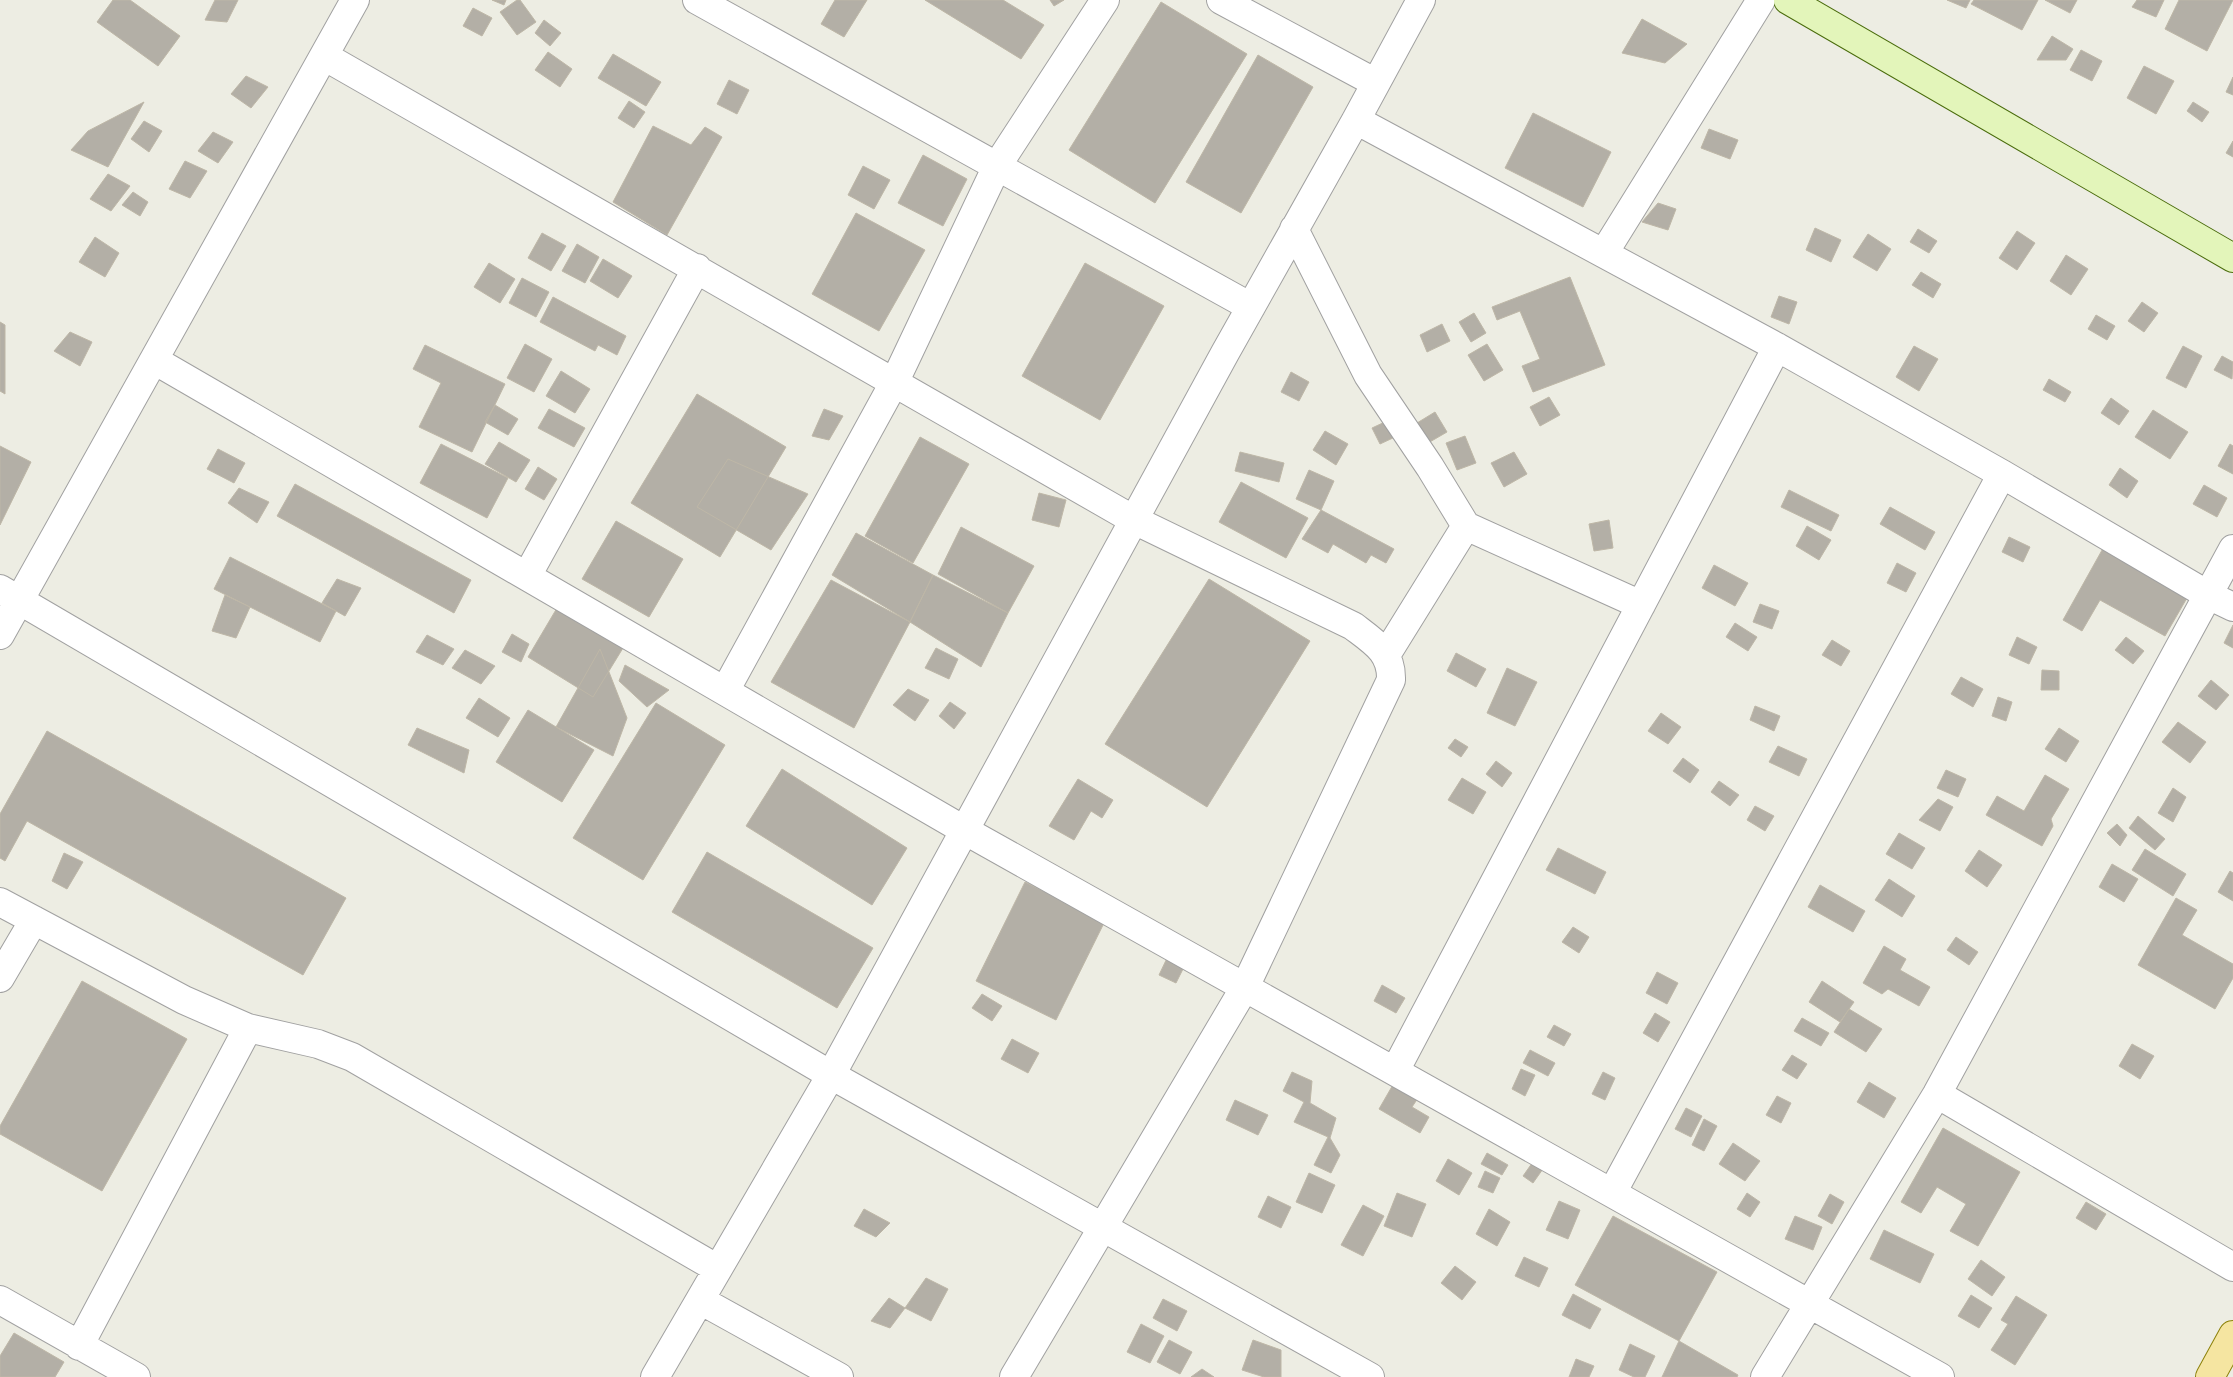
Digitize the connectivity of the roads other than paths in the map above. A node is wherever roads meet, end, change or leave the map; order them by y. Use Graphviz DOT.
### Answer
graph roads {
  1 [pos="355,0"];
  2 [pos="697,0"];
  3 [pos="1105,0"];
  4 [pos="1221,0"];
  5 [pos="1422,0"];
  6 [pos="1761,0"];
  7 [pos="1788,0"];
  8 [pos="324,56"];
  9 [pos="1376,83"];
  10 [pos="1356,120"];
  11 [pos="997,166"];
  12 [pos="1294,230"];
  13 [pos="1604,253"];
  14 [pos="2233,258"];
  15 [pos="697,268"];
  16 [pos="1251,307"];
  17 [pos="1777,347"];
  18 [pos="154,360"];
  19 [pos="895,381"];
  20 [pos="2002,474"];
  21 [pos="1134,520"];
  22 [pos="1466,526"];
  23 [pos="2233,549"];
  24 [pos="527,576"];
  25 [pos="9,595"];
  26 [pos="2208,595"];
  27 [pos="1641,605"];
  28 [pos="2233,607"];
  29 [pos="0,635"];
  30 [pos="1386,656"];
  31 [pos="725,691"];
  32 [pos="964,830"];
  33 [pos="0,902"];
  34 [pos="34,920"];
  35 [pos="0,978"];
  36 [pos="1245,987"];
  37 [pos="248,1028"];
  38 [pos="1395,1071"];
  39 [pos="831,1075"];
  40 [pos="1937,1094"];
  41 [pos="1612,1193"];
  42 [pos="1104,1226"];
  43 [pos="2233,1267"];
  44 [pos="718,1269"];
  45 [pos="0,1300"];
  46 [pos="700,1300"];
  47 [pos="1809,1304"];
  48 [pos="2233,1335"];
  49 [pos="78,1346"];
  50 [pos="136,1377"];
  51 [pos="655,1377"];
  52 [pos="840,1377"];
  53 [pos="1014,1377"];
  54 [pos="1370,1377"];
  55 [pos="1765,1377"];
  56 [pos="1940,1377"];
  57 [pos="2210,1377"];
  1 -- 8 [label="street"];
  2 -- 11 [label="street"];
  3 -- 11 [label="street"];
  4 -- 9 [label="street"];
  5 -- 9 [label="street"];
  6 -- 13 [label="street"];
  7 -- 14 [label="main road"];
  8 -- 15 [label="street"];
  8 -- 18 [label="street"];
  9 -- 10 [label="street"];
  10 -- 12 [label="street"];
  10 -- 13 [label="street"];
  11 -- 16 [label="street"];
  11 -- 19 [label="street"];
  12 -- 16 [label="street"];
  12 -- 22 [label="street"];
  13 -- 17 [label="street"];
  15 -- 19 [label="street"];
  15 -- 24 [label="street"];
  16 -- 21 [label="street"];
  17 -- 20 [label="street"];
  17 -- 27 [label="street"];
  18 -- 24 [label="street"];
  18 -- 25 [label="street"];
  19 -- 21 [label="street"];
  19 -- 31 [label="street"];
  20 -- 26 [label="street"];
  20 -- 41 [label="street"];
  21 -- 30 [label="street"];
  21 -- 32 [label="street"];
  22 -- 27 [label="street"];
  22 -- 30 [label="street"];
  23 -- 26 [label="street"];
  24 -- 31 [label="street"];
  25 -- 29 [label="street"];
  25 -- 39 [label="street"];
  26 -- 28 [label="street"];
  26 -- 40 [label="street"];
  27 -- 38 [label="street"];
  30 -- 36 [label="street"];
  31 -- 32 [label="street"];
  32 -- 36 [label="street"];
  32 -- 39 [label="street"];
  33 -- 34 [label="street"];
  34 -- 35 [label="street"];
  34 -- 37 [label="street"];
  36 -- 38 [label="street"];
  36 -- 42 [label="street"];
  37 -- 44 [label="street"];
  37 -- 49 [label="street"];
  38 -- 41 [label="street"];
  39 -- 42 [label="street"];
  39 -- 44 [label="street"];
  40 -- 43 [label="street"];
  40 -- 47 [label="street"];
  41 -- 47 [label="street"];
  42 -- 53 [label="street"];
  42 -- 54 [label="street"];
  44 -- 46 [label="street"];
  45 -- 49 [label="street"];
  46 -- 51 [label="street"];
  46 -- 52 [label="street"];
  47 -- 55 [label="street"];
  47 -- 56 [label="street"];
  48 -- 57 [label="main road"];
  49 -- 50 [label="street"];
}
